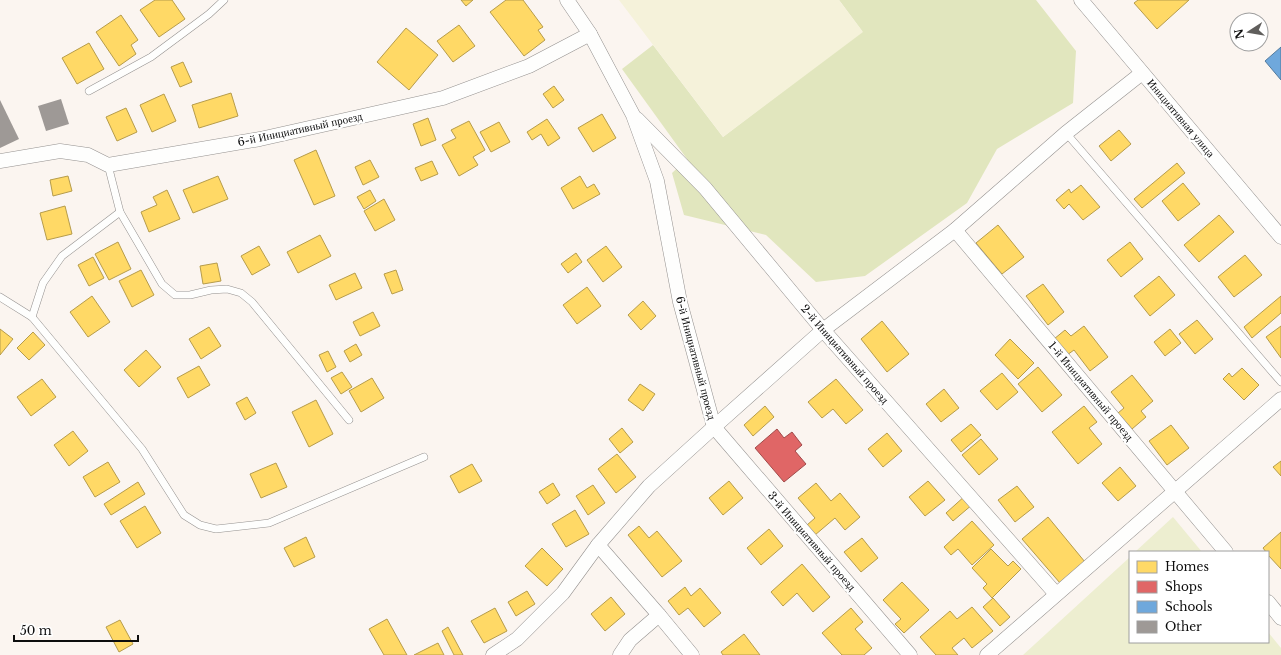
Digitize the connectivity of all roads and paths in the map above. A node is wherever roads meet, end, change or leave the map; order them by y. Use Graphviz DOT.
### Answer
graph roads {
  1 [pos="224,0"];
  2 [pos="567,0"];
  3 [pos="1081,0"];
  4 [pos="590,34"];
  5 [pos="1142,73"];
  6 [pos="89,91"];
  7 [pos="632,115"];
  8 [pos="1066,133"];
  9 [pos="0,160"];
  10 [pos="108,165"];
  11 [pos="120,212"];
  12 [pos="955,230"];
  13 [pos="1281,237"];
  14 [pos="0,297"];
  15 [pos="32,317"];
  16 [pos="823,330"];
  17 [pos="1281,382"];
  18 [pos="1281,399"];
  19 [pos="349,420"];
  20 [pos="714,427"];
  21 [pos="424,456"];
  22 [pos="1175,491"];
  23 [pos="598,546"];
  24 [pos="1225,551"];
  25 [pos="1056,594"];
  26 [pos="1269,603"];
  27 [pos="659,615"];
  28 [pos="1281,618"];
  29 [pos="492,655"];
  30 [pos="620,655"];
  31 [pos="692,655"];
  32 [pos="910,655"];
  33 [pos="987,655"];
  1 -- 6 [label="lane"];
  2 -- 4 [label="street, 6-й Инициативный проезд"];
  3 -- 5 [label="street, Инициативная улица"];
  4 -- 7 [label="street, 6-й Инициативный проезд"];
  4 -- 10 [label="street, 6-й Инициативный проезд"];
  5 -- 8 [label="street"];
  5 -- 13 [label="street, Инициативная улица"];
  7 -- 16 [label="street, 2-й Инициативный проезд"];
  7 -- 20 [label="street, 6-й Инициативный проезд"];
  8 -- 12 [label="street"];
  8 -- 17 [label="lane"];
  9 -- 10 [label="street"];
  10 -- 11 [label="lane"];
  11 -- 15 [label="lane"];
  11 -- 19 [label="lane"];
  12 -- 16 [label="street"];
  12 -- 22 [label="street, 1-й Инициативный проезд"];
  14 -- 15 [label="lane"];
  15 -- 21 [label="lane"];
  16 -- 20 [label="street"];
  16 -- 25 [label="street, 2-й Инициативный проезд"];
  18 -- 22 [label="street"];
  20 -- 23 [label="street, 6-й Инициативный проезд"];
  20 -- 32 [label="street, 3-й Инициативный проезд"];
  22 -- 24 [label="street, 1-й Инициативный проезд"];
  22 -- 25 [label="street"];
  23 -- 27 [label="street"];
  23 -- 29 [label="street, 6-й Инициативный проезд"];
  25 -- 33 [label="street"];
  26 -- 28 [label="street"];
  27 -- 30 [label="street"];
  27 -- 31 [label="street"];
}
